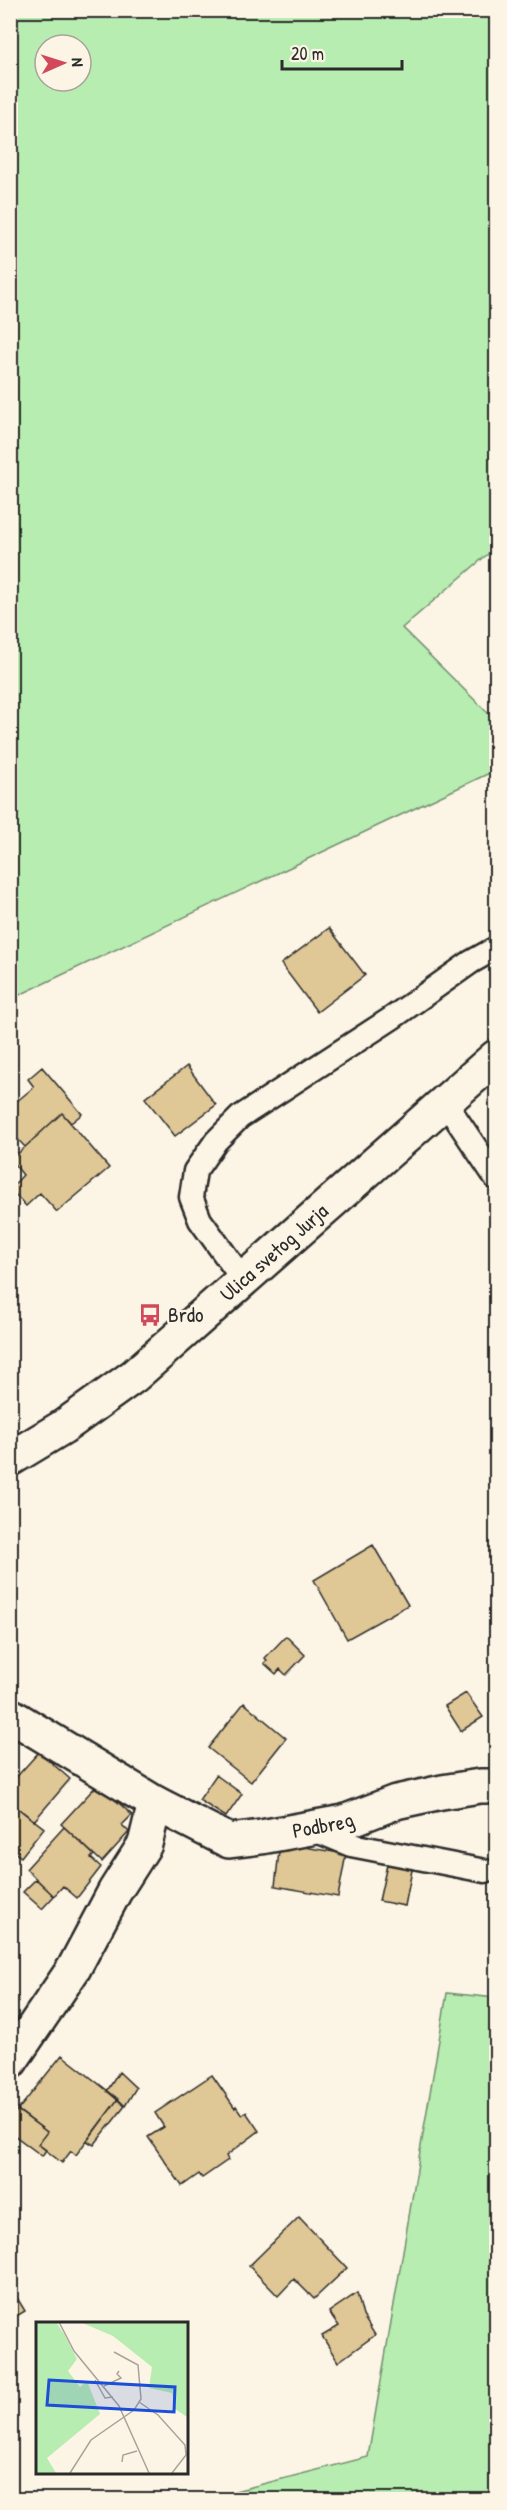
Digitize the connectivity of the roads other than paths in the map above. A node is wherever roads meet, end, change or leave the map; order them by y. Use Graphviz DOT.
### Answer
graph roads {
  1 [pos="496,948"];
  2 [pos="496,1057"];
  3 [pos="445,1102"];
  4 [pos="496,1178"];
  5 [pos="244,1281"];
  6 [pos="10,1459"];
  7 [pos="10,1715"];
  8 [pos="496,1786"];
  9 [pos="155,1803"];
  10 [pos="308,1827"];
  11 [pos="485,1871"];
  12 [pos="10,2062"];
  1 -- 5 [label="lane"];
  2 -- 3 [label="street, Ulica svetog Jurja"];
  3 -- 4 [label="lane"];
  3 -- 5 [label="street, Ulica svetog Jurja"];
  5 -- 6 [label="street, Ulica svetog Jurja"];
  7 -- 9 [label="street, Podbreg"];
  8 -- 10 [label="street, Podbreg"];
  9 -- 10 [label="street, Podbreg"];
  9 -- 12 [label="street"];
  10 -- 11 [label="lane"];
}
